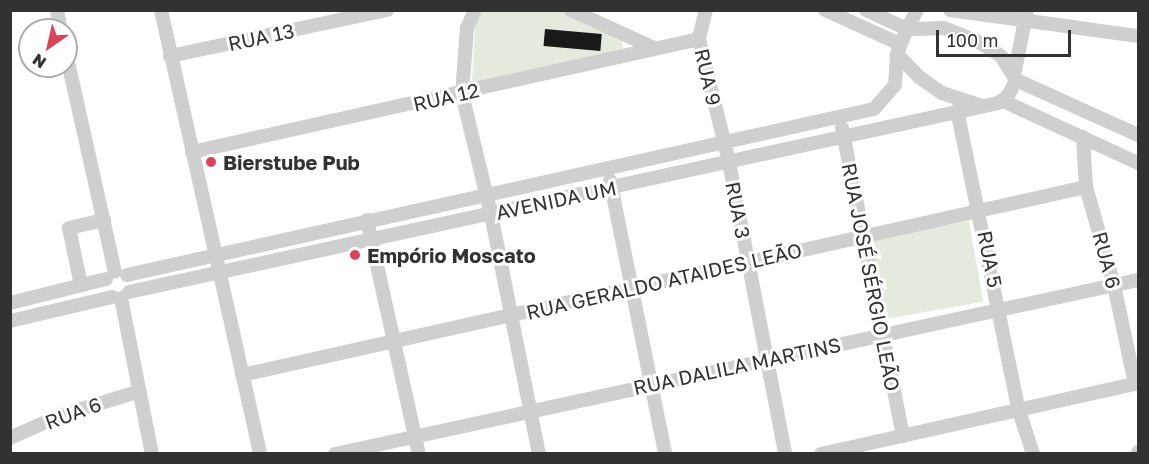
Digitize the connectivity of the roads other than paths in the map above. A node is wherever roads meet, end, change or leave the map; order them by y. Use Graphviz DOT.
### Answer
graph roads {
  1 [pos="161,10"];
  2 [pos="387,10"];
  3 [pos="475,10"];
  4 [pos="572,10"];
  5 [pos="706,10"];
  6 [pos="825,10"];
  7 [pos="866,10"];
  8 [pos="917,10"];
  9 [pos="950,10"];
  10 [pos="1027,16"];
  11 [pos="907,29"];
  12 [pos="1138,36"];
  13 [pos="699,39"];
  14 [pos="654,48"];
  15 [pos="898,49"];
  16 [pos="170,56"];
  17 [pos="72,78"];
  18 [pos="1015,78"];
  19 [pos="462,94"];
  20 [pos="1003,101"];
  21 [pos="982,106"];
  22 [pos="957,110"];
  23 [pos="840,118"];
  24 [pos="1138,135"];
  25 [pos="844,136"];
  26 [pos="1083,137"];
  27 [pos="723,143"];
  28 [pos="192,152"];
  29 [pos="729,162"];
  30 [pos="1138,163"];
  31 [pos="608,169"];
  32 [pos="1086,187"];
  33 [pos="612,188"];
  34 [pos="486,196"];
  35 [pos="980,210"];
  36 [pos="491,214"];
  37 [pos="104,220"];
  38 [pos="367,220"];
  39 [pos="863,237"];
  40 [pos="373,240"];
  41 [pos="216,253"];
  42 [pos="748,262"];
  43 [pos="220,272"];
  44 [pos="116,275"];
  45 [pos="1138,280"];
  46 [pos="81,285"];
  47 [pos="1114,285"];
  48 [pos="630,288"];
  49 [pos="121,296"];
  50 [pos="10,303"];
  51 [pos="1000,309"];
  52 [pos="511,315"];
  53 [pos="10,321"];
  54 [pos="882,334"];
  55 [pos="394,341"];
  56 [pos="765,359"];
  57 [pos="242,375"];
  58 [pos="1137,383"];
  59 [pos="650,385"];
  60 [pos="137,392"];
  61 [pos="1023,407"];
  62 [pos="530,411"];
  63 [pos="415,436"];
  64 [pos="903,436"];
  65 [pos="10,438"];
  66 [pos="153,453"];
  67 [pos="260,453"];
  68 [pos="335,453"];
  69 [pos="419,453"];
  70 [pos="539,453"];
  71 [pos="665,453"];
  72 [pos="785,453"];
  73 [pos="821,453"];
  74 [pos="1032,453"];
  75 [pos="1043,453"];
  1 -- 16 [label="street"];
  2 -- 16 [label="street, RUA 13"];
  3 -- 19 [label="street"];
  4 -- 14 [label="street"];
  5 -- 13 [label="street, RUA 9"];
  6 -- 15 [label="street"];
  7 -- 11 [label="street"];
  8 -- 11 [label="street"];
  9 -- 10 [label="street"];
  10 -- 12 [label="street"];
  10 -- 18 [label="street"];
  11 -- 15 [label="street"];
  11 -- 18 [label="street"];
  13 -- 14 [label="street, RUA 12"];
  13 -- 27 [label="street, RUA 9"];
  14 -- 19 [label="street, RUA 12"];
  15 -- 21 [label="street"];
  15 -- 23 [label="street, AVENIDA UM"];
  16 -- 28 [label="street"];
  17 -- 37 [label="street"];
  18 -- 20 [label="street"];
  18 -- 24 [label="street"];
  19 -- 28 [label="street, RUA 12"];
  19 -- 34 [label="street"];
  20 -- 21 [label="street, AVENIDA UM"];
  20 -- 26 [label="street"];
  21 -- 22 [label="street, AVENIDA UM"];
  22 -- 25 [label="street, AVENIDA UM"];
  22 -- 35 [label="street, RUA 5"];
  23 -- 25 [label="street, RUA JOSÉ SÉRGIO LEÃO"];
  23 -- 27 [label="street, AVENIDA UM"];
  25 -- 29 [label="street, AVENIDA UM"];
  25 -- 39 [label="street, RUA JOSÉ SÉRGIO LEÃO"];
  26 -- 30 [label="street"];
  26 -- 32 [label="street, RUA 6"];
  27 -- 29 [label="street, RUA 3"];
  27 -- 31 [label="street, AVENIDA UM"];
  28 -- 41 [label="street"];
  29 -- 33 [label="street, AVENIDA UM"];
  29 -- 42 [label="street, RUA 3"];
  31 -- 33 [label="street"];
  31 -- 34 [label="street, AVENIDA UM"];
  32 -- 35 [label="street, RUA GERALDO ATAIDES LEÃO"];
  32 -- 47 [label="street, RUA 6"];
  33 -- 36 [label="street, AVENIDA UM"];
  33 -- 48 [label="street"];
  34 -- 36 [label="street"];
  34 -- 38 [label="street, AVENIDA UM"];
  35 -- 39 [label="street, RUA GERALDO ATAIDES LEÃO"];
  35 -- 51 [label="street, RUA 5"];
  36 -- 40 [label="street, AVENIDA UM"];
  36 -- 52 [label="street"];
  37 -- 44 [label="street"];
  37 -- 46 [label="street"];
  38 -- 40 [label="street"];
  38 -- 41 [label="street, AVENIDA UM"];
  39 -- 42 [label="street, RUA GERALDO ATAIDES LEÃO"];
  39 -- 54 [label="street, RUA JOSÉ SÉRGIO LEÃO"];
  40 -- 43 [label="street, AVENIDA UM"];
  40 -- 55 [label="street"];
  41 -- 43 [label="street"];
  41 -- 44 [label="street, AVENIDA UM"];
  42 -- 48 [label="street, RUA GERALDO ATAIDES LEÃO"];
  42 -- 56 [label="street, RUA 3"];
  43 -- 49 [label="street, AVENIDA UM"];
  43 -- 57 [label="street"];
  44 -- 46 [label="street, AVENIDA UM"];
  44 -- 49 [label="street"];
  44 -- 49 [label="street"];
  45 -- 47 [label="street, RUA DALILA MARTINS"];
  46 -- 50 [label="street, AVENIDA UM"];
  47 -- 51 [label="street, RUA DALILA MARTINS"];
  47 -- 58 [label="street, RUA 6"];
  48 -- 52 [label="street, RUA GERALDO ATAIDES LEÃO"];
  48 -- 59 [label="street"];
  49 -- 53 [label="street, AVENIDA UM"];
  49 -- 60 [label="street"];
  51 -- 54 [label="street, RUA DALILA MARTINS"];
  51 -- 61 [label="street, RUA 5"];
  52 -- 55 [label="street, RUA GERALDO ATAIDES LEÃO"];
  52 -- 62 [label="street"];
  54 -- 56 [label="street, RUA DALILA MARTINS"];
  54 -- 64 [label="street, RUA JOSÉ SÉRGIO LEÃO"];
  55 -- 57 [label="street, RUA GERALDO ATAIDES LEÃO"];
  55 -- 63 [label="street"];
  56 -- 59 [label="street, RUA DALILA MARTINS"];
  56 -- 72 [label="street, RUA 3"];
  57 -- 67 [label="street"];
  58 -- 61 [label="street"];
  59 -- 62 [label="street, RUA DALILA MARTINS"];
  59 -- 71 [label="street"];
  60 -- 65 [label="street, RUA 6"];
  60 -- 66 [label="street"];
  61 -- 64 [label="street"];
  61 -- 74 [label="street"];
  61 -- 75 [label="street"];
  62 -- 63 [label="street, RUA DALILA MARTINS"];
  62 -- 70 [label="street"];
  63 -- 68 [label="street, RUA DALILA MARTINS"];
  63 -- 69 [label="street"];
  64 -- 73 [label="street"];
}
